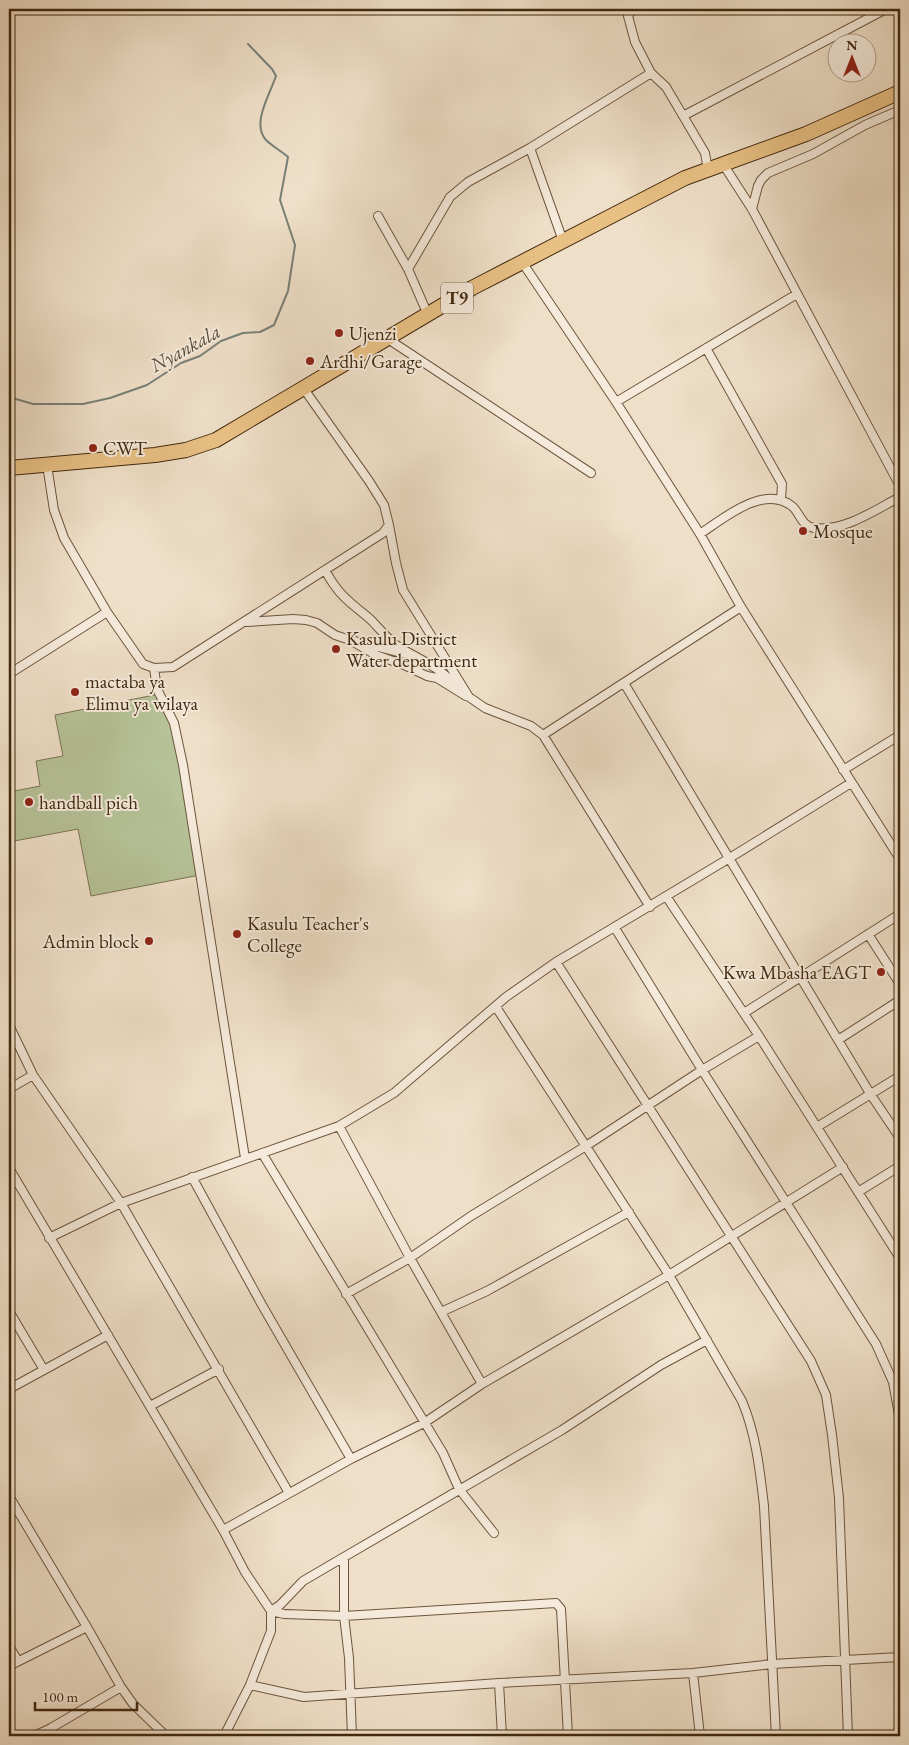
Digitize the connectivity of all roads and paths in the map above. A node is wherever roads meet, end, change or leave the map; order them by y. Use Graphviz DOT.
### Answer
graph roads {
  1 [pos="633,9"];
  2 [pos="886,9"];
  3 [pos="651,73"];
  4 [pos="900,92"];
  5 [pos="900,110"];
  6 [pos="683,116"];
  7 [pos="530,148"];
  8 [pos="723,164"];
  9 [pos="708,170"];
  10 [pos="752,209"];
  11 [pos="378,216"];
  12 [pos="563,241"];
  13 [pos="522,262"];
  14 [pos="408,269"];
  15 [pos="797,294"];
  16 [pos="428,315"];
  17 [pos="388,339"];
  18 [pos="706,348"];
  19 [pos="304,389"];
  20 [pos="616,402"];
  21 [pos="47,465"];
  22 [pos="9,468"];
  23 [pos="591,473"];
  24 [pos="900,486"];
  25 [pos="900,497"];
  26 [pos="781,500"];
  27 [pos="389,525"];
  28 [pos="700,534"];
  29 [pos="325,570"];
  30 [pos="741,607"];
  31 [pos="107,612"];
  32 [pos="240,624"];
  33 [pos="350,640"];
  34 [pos="415,655"];
  35 [pos="154,668"];
  36 [pos="9,674"];
  37 [pos="624,683"];
  38 [pos="461,692"];
  39 [pos="469,697"];
  40 [pos="543,735"];
  41 [pos="900,735"];
  42 [pos="843,770"];
  43 [pos="851,783"];
  44 [pos="728,859"];
  45 [pos="900,860"];
  46 [pos="666,896"];
  47 [pos="650,907"];
  48 [pos="900,914"];
  49 [pos="615,928"];
  50 [pos="868,934"];
  51 [pos="556,962"];
  52 [pos="800,978"];
  53 [pos="900,984"];
  54 [pos="900,1000"];
  55 [pos="496,1007"];
  56 [pos="744,1013"];
  57 [pos="9,1025"];
  58 [pos="760,1036"];
  59 [pos="838,1040"];
  60 [pos="702,1070"];
  61 [pos="33,1075"];
  62 [pos="900,1076"];
  63 [pos="9,1089"];
  64 [pos="871,1095"];
  65 [pos="647,1106"];
  66 [pos="339,1126"];
  67 [pos="817,1127"];
  68 [pos="900,1138"];
  69 [pos="586,1146"];
  70 [pos="262,1153"];
  71 [pos="245,1158"];
  72 [pos="900,1166"];
  73 [pos="843,1167"];
  74 [pos="10,1174"];
  75 [pos="192,1177"];
  76 [pos="858,1192"];
  77 [pos="121,1203"];
  78 [pos="786,1203"];
  79 [pos="629,1212"];
  80 [pos="731,1237"];
  81 [pos="50,1238"];
  82 [pos="410,1258"];
  83 [pos="900,1258"];
  84 [pos="669,1275"];
  85 [pos="346,1294"];
  86 [pos="9,1310"];
  87 [pos="441,1312"];
  88 [pos="108,1335"];
  89 [pos="707,1340"];
  90 [pos="218,1369"];
  91 [pos="44,1370"];
  92 [pos="482,1384"];
  93 [pos="9,1389"];
  94 [pos="150,1406"];
  95 [pos="900,1420"];
  96 [pos="424,1423"];
  97 [pos="351,1459"];
  98 [pos="459,1489"];
  99 [pos="289,1493"];
  100 [pos="9,1496"];
  101 [pos="223,1530"];
  102 [pos="494,1533"];
  103 [pos="344,1557"];
  104 [pos="271,1611"];
  105 [pos="344,1616"];
  106 [pos="88,1626"];
  107 [pos="9,1646"];
  108 [pos="900,1657"];
  109 [pos="844,1660"];
  110 [pos="18,1662"];
  111 [pos="772,1664"];
  112 [pos="9,1666"];
  113 [pos="693,1673"];
  114 [pos="565,1679"];
  115 [pos="499,1683"];
  116 [pos="250,1685"];
  117 [pos="121,1687"];
  118 [pos="350,1694"];
  119 [pos="51,1728"];
  120 [pos="34,1736"];
  121 [pos="56,1736"];
  122 [pos="166,1736"];
  123 [pos="224,1736"];
  124 [pos="352,1736"];
  125 [pos="502,1736"];
  126 [pos="568,1736"];
  127 [pos="700,1736"];
  128 [pos="776,1736"];
  129 [pos="848,1736"];
  1 -- 3 [label="street"];
  2 -- 6 [label="street"];
  3 -- 6 [label="street"];
  3 -- 7 [label="street"];
  4 -- 8 [label="highway, T9"];
  5 -- 10 [label="street"];
  6 -- 9 [label="street"];
  7 -- 12 [label="street"];
  7 -- 14 [label="street"];
  8 -- 9 [label="highway, T9"];
  8 -- 10 [label="street"];
  9 -- 12 [label="highway, T9"];
  10 -- 15 [label="street"];
  11 -- 14 [label="street"];
  12 -- 13 [label="highway, T9"];
  13 -- 16 [label="highway, T9"];
  13 -- 20 [label="street"];
  14 -- 16 [label="street"];
  15 -- 18 [label="street"];
  15 -- 24 [label="street"];
  16 -- 17 [label="highway, T9"];
  17 -- 19 [label="highway, T9"];
  17 -- 23 [label="street"];
  18 -- 20 [label="street"];
  18 -- 26 [label="street"];
  19 -- 21 [label="highway, T9"];
  19 -- 27 [label="street"];
  20 -- 28 [label="street"];
  21 -- 22 [label="highway, T9"];
  21 -- 31 [label="street"];
  25 -- 26 [label="street"];
  26 -- 28 [label="street"];
  27 -- 29 [label="street"];
  27 -- 39 [label="street"];
  28 -- 30 [label="street"];
  29 -- 32 [label="street"];
  29 -- 34 [label="street"];
  30 -- 37 [label="street"];
  30 -- 42 [label="street"];
  31 -- 35 [label="street"];
  31 -- 36 [label="street"];
  32 -- 33 [label="street"];
  32 -- 35 [label="street"];
  33 -- 34 [label="street"];
  33 -- 38 [label="street"];
  34 -- 38 [label="street"];
  35 -- 71 [label="street"];
  37 -- 40 [label="street"];
  37 -- 44 [label="street"];
  38 -- 39 [label="street"];
  39 -- 40 [label="street"];
  40 -- 47 [label="street"];
  41 -- 42 [label="street"];
  42 -- 43 [label="street"];
  43 -- 44 [label="street"];
  43 -- 45 [label="street"];
  44 -- 46 [label="street"];
  44 -- 52 [label="street"];
  46 -- 47 [label="street"];
  46 -- 56 [label="street"];
  47 -- 49 [label="street"];
  48 -- 50 [label="street"];
  49 -- 51 [label="street"];
  49 -- 60 [label="street"];
  50 -- 52 [label="street"];
  50 -- 53 [label="street"];
  51 -- 55 [label="street"];
  51 -- 65 [label="street"];
  52 -- 56 [label="street"];
  52 -- 59 [label="street"];
  54 -- 59 [label="street"];
  55 -- 66 [label="street"];
  55 -- 69 [label="street"];
  56 -- 58 [label="street"];
  57 -- 61 [label="street"];
  58 -- 60 [label="street"];
  58 -- 67 [label="street"];
  59 -- 64 [label="street"];
  60 -- 65 [label="street"];
  60 -- 78 [label="street"];
  61 -- 63 [label="street"];
  61 -- 77 [label="street"];
  62 -- 64 [label="street"];
  64 -- 67 [label="street"];
  64 -- 68 [label="street"];
  65 -- 69 [label="street"];
  65 -- 80 [label="street"];
  66 -- 70 [label="street"];
  66 -- 82 [label="street"];
  67 -- 73 [label="street"];
  69 -- 79 [label="street"];
  69 -- 82 [label="street"];
  70 -- 71 [label="street"];
  70 -- 85 [label="street"];
  71 -- 75 [label="street"];
  72 -- 76 [label="street"];
  73 -- 76 [label="street"];
  73 -- 78 [label="street"];
  74 -- 81 [label="street"];
  75 -- 77 [label="street"];
  75 -- 97 [label="street"];
  76 -- 83 [label="street"];
  77 -- 81 [label="street"];
  77 -- 90 [label="street"];
  78 -- 80 [label="street"];
  78 -- 95 [label="street"];
  79 -- 84 [label="street"];
  79 -- 87 [label="street"];
  80 -- 84 [label="street"];
  80 -- 109 [label="street"];
  81 -- 88 [label="street"];
  82 -- 85 [label="street"];
  82 -- 87 [label="street"];
  84 -- 89 [label="street"];
  84 -- 92 [label="street"];
  85 -- 96 [label="street"];
  86 -- 91 [label="street"];
  87 -- 92 [label="street"];
  88 -- 91 [label="street"];
  88 -- 94 [label="street"];
  89 -- 98 [label="street"];
  89 -- 111 [label="street"];
  90 -- 94 [label="street"];
  90 -- 99 [label="street"];
  91 -- 93 [label="street"];
  92 -- 96 [label="street"];
  94 -- 101 [label="street"];
  96 -- 97 [label="street"];
  96 -- 98 [label="street"];
  97 -- 99 [label="street"];
  98 -- 102 [label="street"];
  98 -- 103 [label="street"];
  99 -- 101 [label="street"];
  100 -- 106 [label="street"];
  101 -- 104 [label="street"];
  103 -- 104 [label="street"];
  103 -- 105 [label="street"];
  104 -- 105 [label="street"];
  104 -- 116 [label="street"];
  105 -- 114 [label="street"];
  105 -- 118 [label="street"];
  106 -- 110 [label="street"];
  106 -- 117 [label="street"];
  107 -- 110 [label="street"];
  108 -- 109 [label="street"];
  109 -- 111 [label="street"];
  109 -- 129 [label="street"];
  110 -- 112 [label="street"];
  111 -- 113 [label="street"];
  111 -- 128 [label="street"];
  113 -- 114 [label="street"];
  113 -- 127 [label="street"];
  114 -- 115 [label="street"];
  114 -- 126 [label="street"];
  115 -- 118 [label="street"];
  115 -- 125 [label="street"];
  116 -- 118 [label="street"];
  116 -- 123 [label="street"];
  117 -- 119 [label="street"];
  117 -- 122 [label="street"];
  118 -- 124 [label="street"];
  119 -- 120 [label="street"];
  119 -- 121 [label="street"];
}
